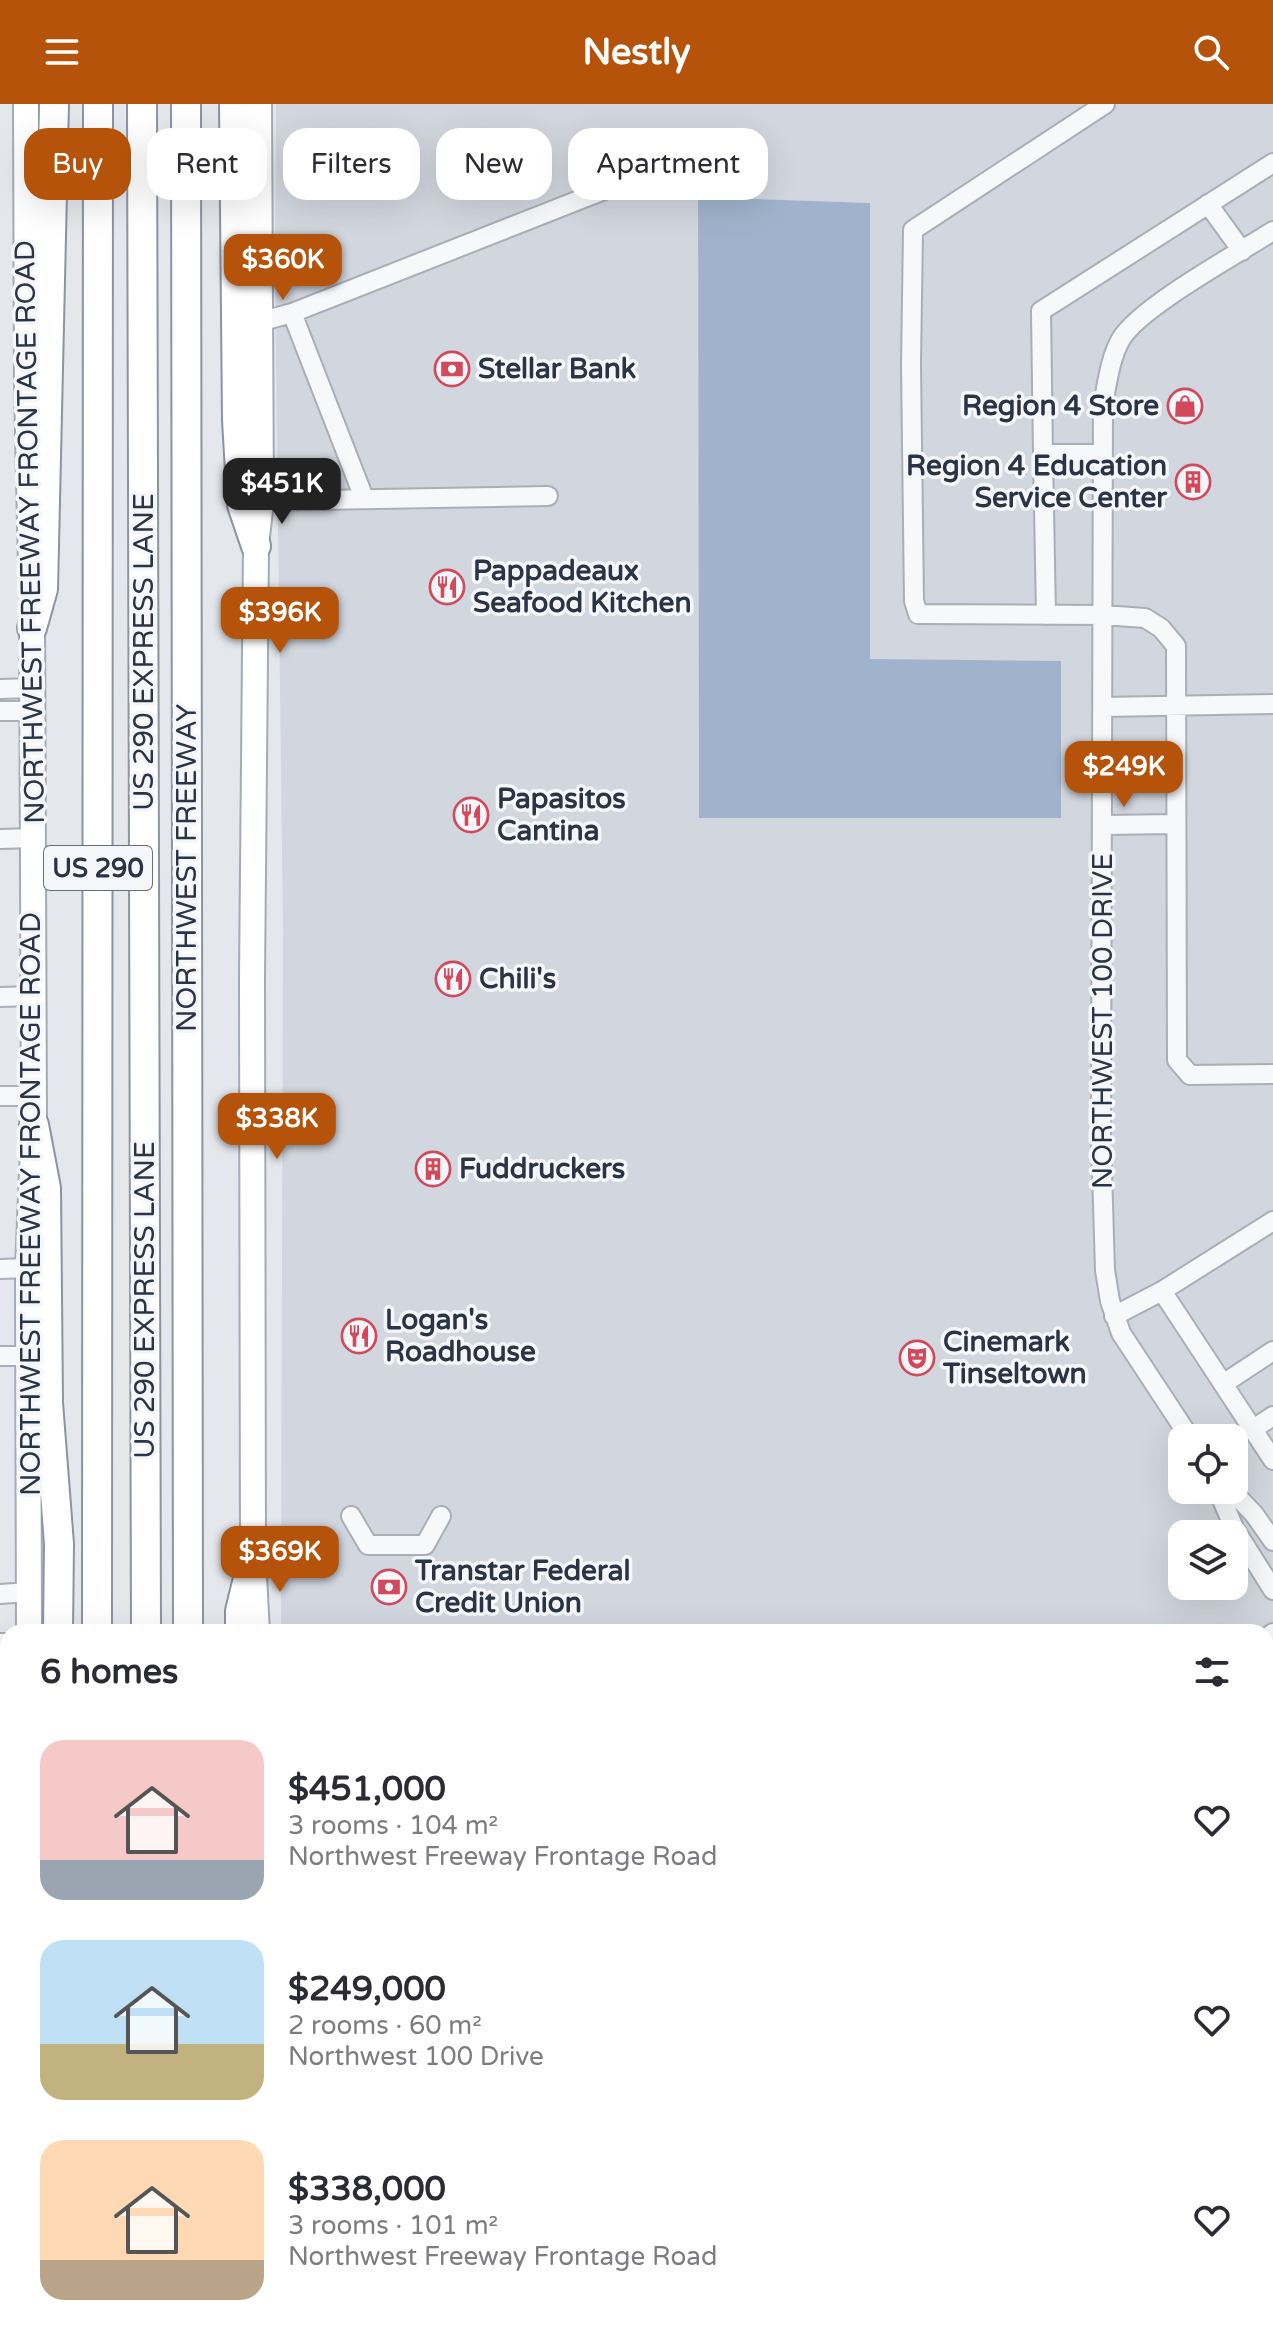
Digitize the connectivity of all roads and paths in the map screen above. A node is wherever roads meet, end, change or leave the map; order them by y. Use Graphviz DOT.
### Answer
graph roads {
  1 [pos="26,104"];
  2 [pos="54,104"];
  3 [pos="98,104"];
  4 [pos="142,104"];
  5 [pos="186,104"];
  6 [pos="234,104"];
  7 [pos="259,104"];
  8 [pos="1105,104"];
  9 [pos="1273,163"];
  10 [pos="579,200"];
  11 [pos="1208,204"];
  12 [pos="1273,231"];
  13 [pos="1242,251"];
  14 [pos="292,313"];
  15 [pos="259,322"];
  16 [pos="1043,454"];
  17 [pos="1103,454"];
  18 [pos="548,496"];
  19 [pos="364,498"];
  20 [pos="261,501"];
  21 [pos="256,546"];
  22 [pos="1046,615"];
  23 [pos="1103,615"];
  24 [pos="32,628"];
  25 [pos="0,689"];
  26 [pos="32,700"];
  27 [pos="1273,704"];
  28 [pos="1176,706"];
  29 [pos="1103,707"];
  30 [pos="0,711"];
  31 [pos="1176,824"];
  32 [pos="1103,825"];
  33 [pos="33,838"];
  34 [pos="0,839"];
  35 [pos="34,996"];
  36 [pos="0,997"];
  37 [pos="1273,1074"];
  38 [pos="0,1096"];
  39 [pos="33,1096"];
  40 [pos="34,1125"];
  41 [pos="1273,1221"];
  42 [pos="28,1268"];
  43 [pos="0,1269"];
  44 [pos="1162,1291"];
  45 [pos="1114,1316"];
  46 [pos="1273,1351"];
  47 [pos="0,1356"];
  48 [pos="29,1356"];
  49 [pos="1223,1384"];
  50 [pos="1273,1416"];
  51 [pos="1181,1424"];
  52 [pos="1253,1429"];
  53 [pos="1273,1460"];
  54 [pos="1224,1504"];
  55 [pos="1244,1504"];
  56 [pos="351,1516"];
  57 [pos="441,1516"];
  58 [pos="1273,1541"];
  59 [pos="253,1558"];
  60 [pos="1273,1590"];
  61 [pos="29,1592"];
  62 [pos="0,1594"];
  63 [pos="29,1624"];
  64 [pos="58,1624"];
  65 [pos="97,1624"];
  66 [pos="146,1624"];
  67 [pos="188,1624"];
  68 [pos="240,1624"];
  69 [pos="257,1624"];
  1 -- 24 [label="main road, NORTHWEST FREEWAY FRONTAGE ROAD"];
  2 -- 24 [label="highway"];
  3 -- 65 [label="highway, US 290"];
  4 -- 66 [label="highway, US 290 EXPRESS LANE"];
  5 -- 67 [label="highway, NORTHWEST FREEWAY / US 290"];
  6 -- 21 [label="highway"];
  7 -- 15 [label="main road"];
  8 -- 22 [label="street"];
  9 -- 11 [label="street"];
  10 -- 14 [label="street"];
  11 -- 13 [label="street"];
  11 -- 16 [label="street"];
  12 -- 13 [label="street, NORTHWEST 100 DRIVE"];
  13 -- 17 [label="street, NORTHWEST 100 DRIVE"];
  14 -- 15 [label="street"];
  14 -- 19 [label="street"];
  15 -- 20 [label="main road"];
  16 -- 17 [label="street"];
  16 -- 22 [label="street"];
  17 -- 23 [label="street, NORTHWEST 100 DRIVE"];
  18 -- 19 [label="street"];
  19 -- 20 [label="street"];
  20 -- 21 [label="main road"];
  21 -- 59 [label="main road"];
  22 -- 23 [label="street"];
  23 -- 28 [label="street"];
  23 -- 29 [label="street, NORTHWEST 100 DRIVE"];
  24 -- 26 [label="main road, NORTHWEST FREEWAY FRONTAGE ROAD"];
  25 -- 26 [label="street"];
  26 -- 30 [label="street"];
  26 -- 33 [label="main road, NORTHWEST FREEWAY FRONTAGE ROAD"];
  27 -- 28 [label="street"];
  28 -- 29 [label="street"];
  28 -- 31 [label="street"];
  29 -- 32 [label="street, NORTHWEST 100 DRIVE"];
  31 -- 32 [label="street"];
  31 -- 37 [label="street"];
  32 -- 45 [label="street, NORTHWEST 100 DRIVE"];
  33 -- 34 [label="street"];
  33 -- 35 [label="main road, NORTHWEST FREEWAY FRONTAGE ROAD"];
  35 -- 36 [label="street"];
  35 -- 39 [label="main road, NORTHWEST FREEWAY FRONTAGE ROAD"];
  38 -- 39 [label="street"];
  39 -- 40 [label="main road, NORTHWEST FREEWAY FRONTAGE ROAD"];
  40 -- 42 [label="main road, NORTHWEST FREEWAY FRONTAGE ROAD"];
  40 -- 64 [label="highway"];
  41 -- 44 [label="street"];
  42 -- 43 [label="street"];
  42 -- 48 [label="main road, NORTHWEST FREEWAY FRONTAGE ROAD"];
  44 -- 45 [label="street"];
  44 -- 49 [label="street"];
  45 -- 51 [label="street, NORTHWEST 100 DRIVE"];
  46 -- 49 [label="street"];
  47 -- 48 [label="street"];
  48 -- 61 [label="main road, NORTHWEST FREEWAY FRONTAGE ROAD"];
  49 -- 52 [label="street"];
  50 -- 52 [label="street"];
  52 -- 53 [label="street"];
  54 -- 60 [label="street"];
  55 -- 58 [label="street"];
  56 -- 57 [label="street"];
  59 -- 68 [label="highway"];
  59 -- 69 [label="main road"];
  61 -- 62 [label="street"];
  61 -- 63 [label="main road, NORTHWEST FREEWAY FRONTAGE ROAD"];
}
